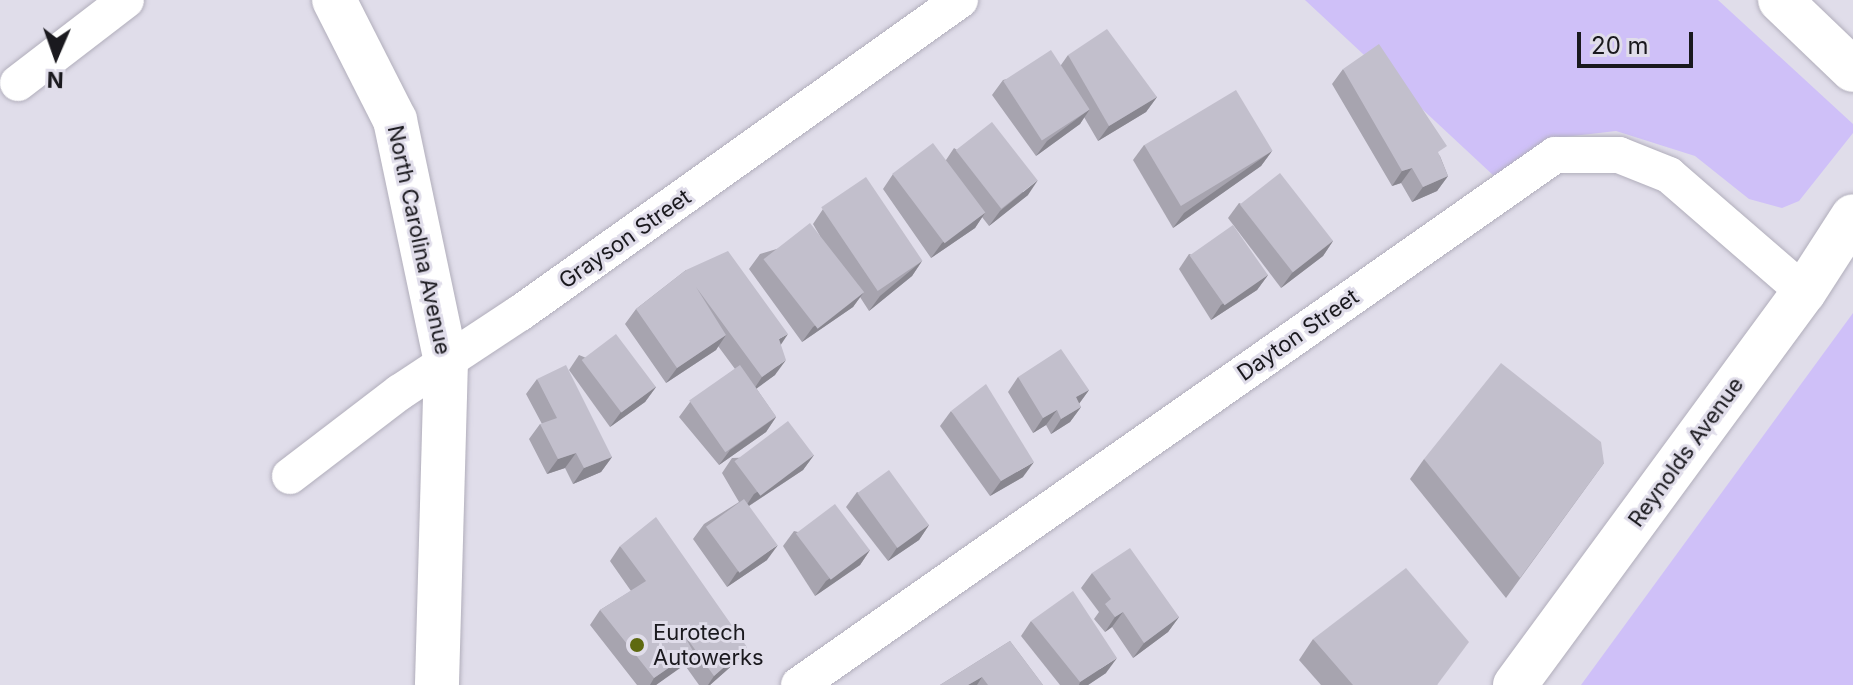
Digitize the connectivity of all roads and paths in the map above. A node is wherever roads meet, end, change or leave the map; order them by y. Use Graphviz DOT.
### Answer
graph roads {
  1 [pos="126,0"];
  2 [pos="334,0"];
  3 [pos="960,0"];
  4 [pos="1780,0"];
  5 [pos="1853,70"];
  6 [pos="18,83"];
  7 [pos="1853,216"];
  8 [pos="1804,292"];
  9 [pos="446,361"];
  10 [pos="290,476"];
  11 [pos="437,685"];
  12 [pos="799,685"];
  13 [pos="1515,685"];
  1 -- 6 [label="street"];
  2 -- 9 [label="street, North Carolina Avenue"];
  3 -- 9 [label="street, Grayson Street"];
  4 -- 5 [label="street"];
  7 -- 8 [label="street, Reynolds Avenue"];
  8 -- 12 [label="street, Dayton Street"];
  8 -- 13 [label="street, Reynolds Avenue"];
  9 -- 10 [label="street, Grayson Street"];
  9 -- 11 [label="street, North Carolina Avenue"];
}
